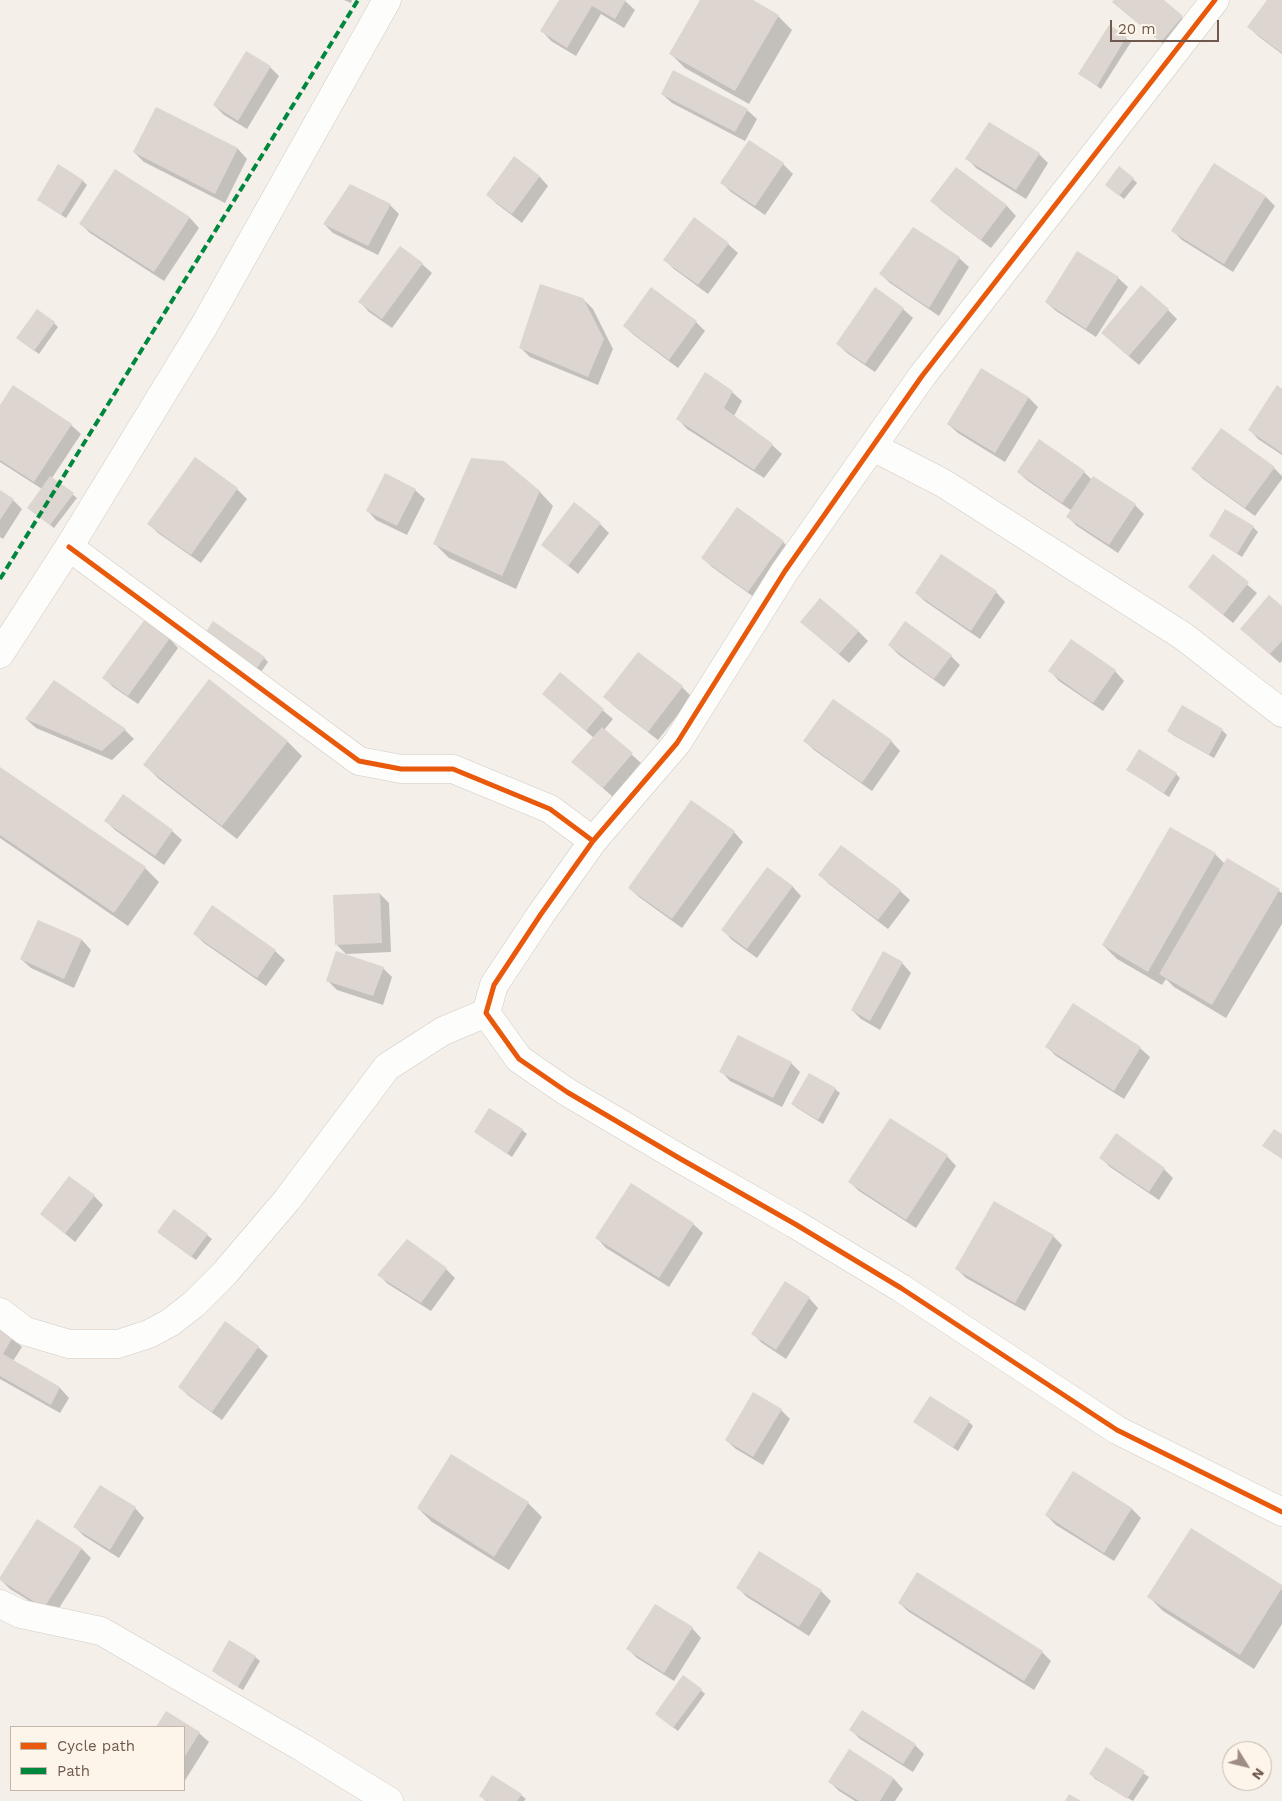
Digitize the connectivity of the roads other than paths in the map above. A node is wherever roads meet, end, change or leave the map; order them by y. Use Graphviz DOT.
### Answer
graph roads {
  1 [pos="387,0"];
  2 [pos="1215,0"];
  3 [pos="873,446"];
  4 [pos="69,547"];
  5 [pos="0,654"];
  6 [pos="1282,713"];
  7 [pos="593,841"];
  8 [pos="486,1013"];
  9 [pos="0,1312"];
  10 [pos="1282,1512"];
  11 [pos="0,1604"];
  12 [pos="389,1801"];
  1 -- 4 [label="street"];
  2 -- 3 [label="street"];
  3 -- 6 [label="street"];
  3 -- 7 [label="street"];
  4 -- 5 [label="street"];
  4 -- 7 [label="street"];
  7 -- 8 [label="street"];
  8 -- 9 [label="street"];
  8 -- 10 [label="street"];
  11 -- 12 [label="street"];
}
